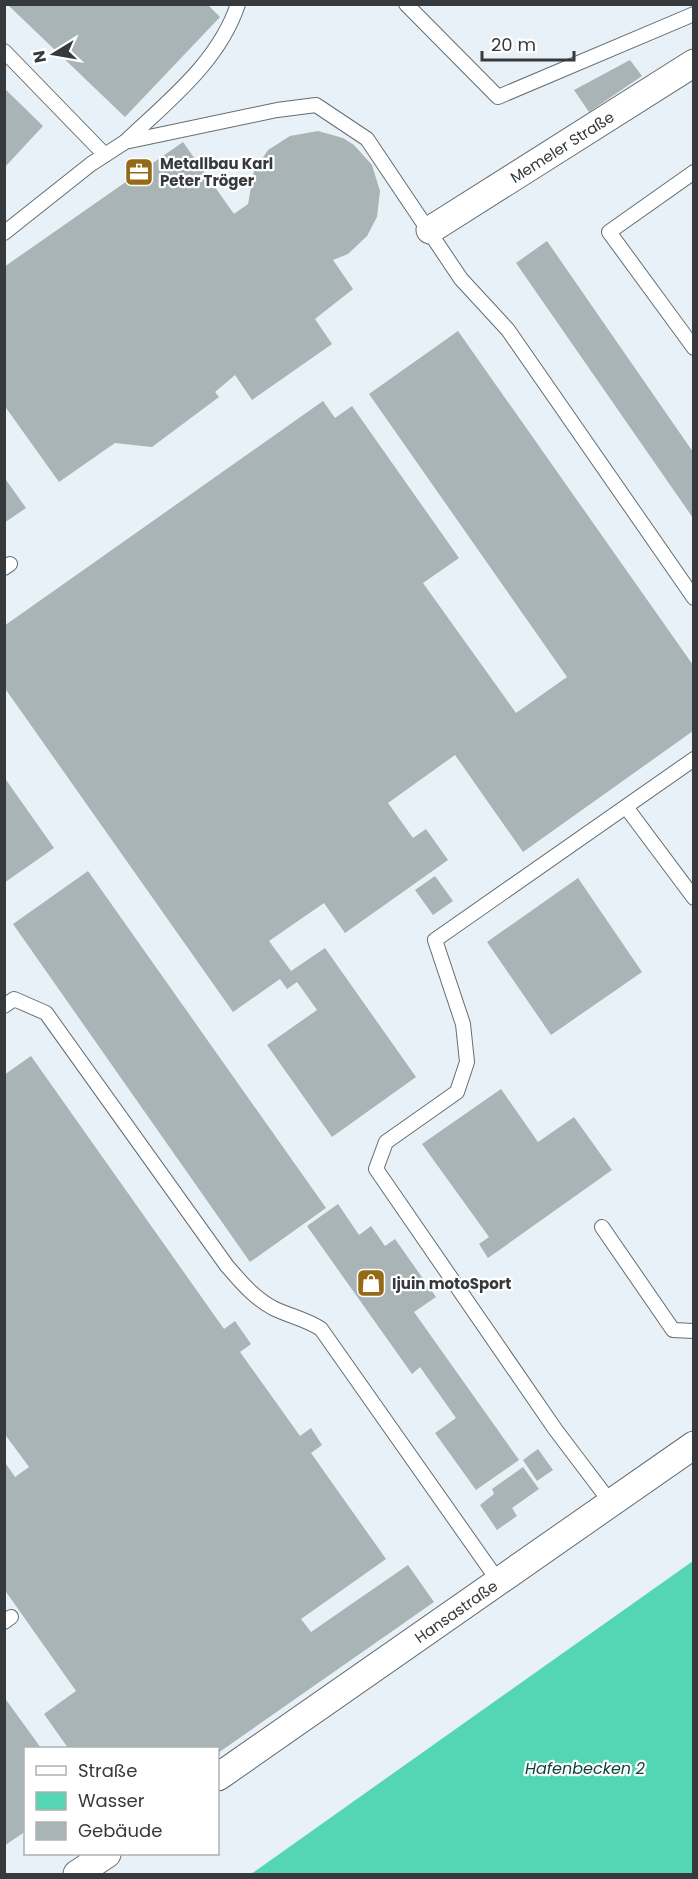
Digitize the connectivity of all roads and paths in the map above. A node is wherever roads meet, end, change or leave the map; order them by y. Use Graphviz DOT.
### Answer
graph roads {
  1 [pos="238,4"];
  2 [pos="406,4"];
  3 [pos="693,14"];
  4 [pos="4,51"];
  5 [pos="693,63"];
  6 [pos="125,142"];
  7 [pos="105,155"];
  8 [pos="693,172"];
  9 [pos="430,230"];
  10 [pos="4,232"];
  11 [pos="693,348"];
  12 [pos="693,598"];
  13 [pos="693,759"];
  14 [pos="626,807"];
  15 [pos="693,898"];
  16 [pos="4,1006"];
  17 [pos="602,1227"];
  18 [pos="693,1331"];
  19 [pos="693,1445"];
  20 [pos="611,1503"];
  21 [pos="499,1582"];
  22 [pos="219,1776"];
  23 [pos="106,1855"];
  24 [pos="77,1875"];
  1 -- 6 [label="lane"];
  2 -- 3 [label="lane"];
  4 -- 7 [label="lane"];
  5 -- 9 [label="street, Memeler Straße"];
  6 -- 7 [label="lane"];
  6 -- 9 [label="lane"];
  7 -- 10 [label="lane"];
  8 -- 11 [label="lane"];
  9 -- 12 [label="lane"];
  13 -- 14 [label="lane"];
  14 -- 15 [label="lane"];
  14 -- 20 [label="lane"];
  16 -- 21 [label="lane"];
  17 -- 18 [label="lane"];
  19 -- 20 [label="street, Hansastraße"];
  20 -- 21 [label="street, Hansastraße"];
  21 -- 22 [label="street, Hansastraße"];
  23 -- 24 [label="street"];
}
